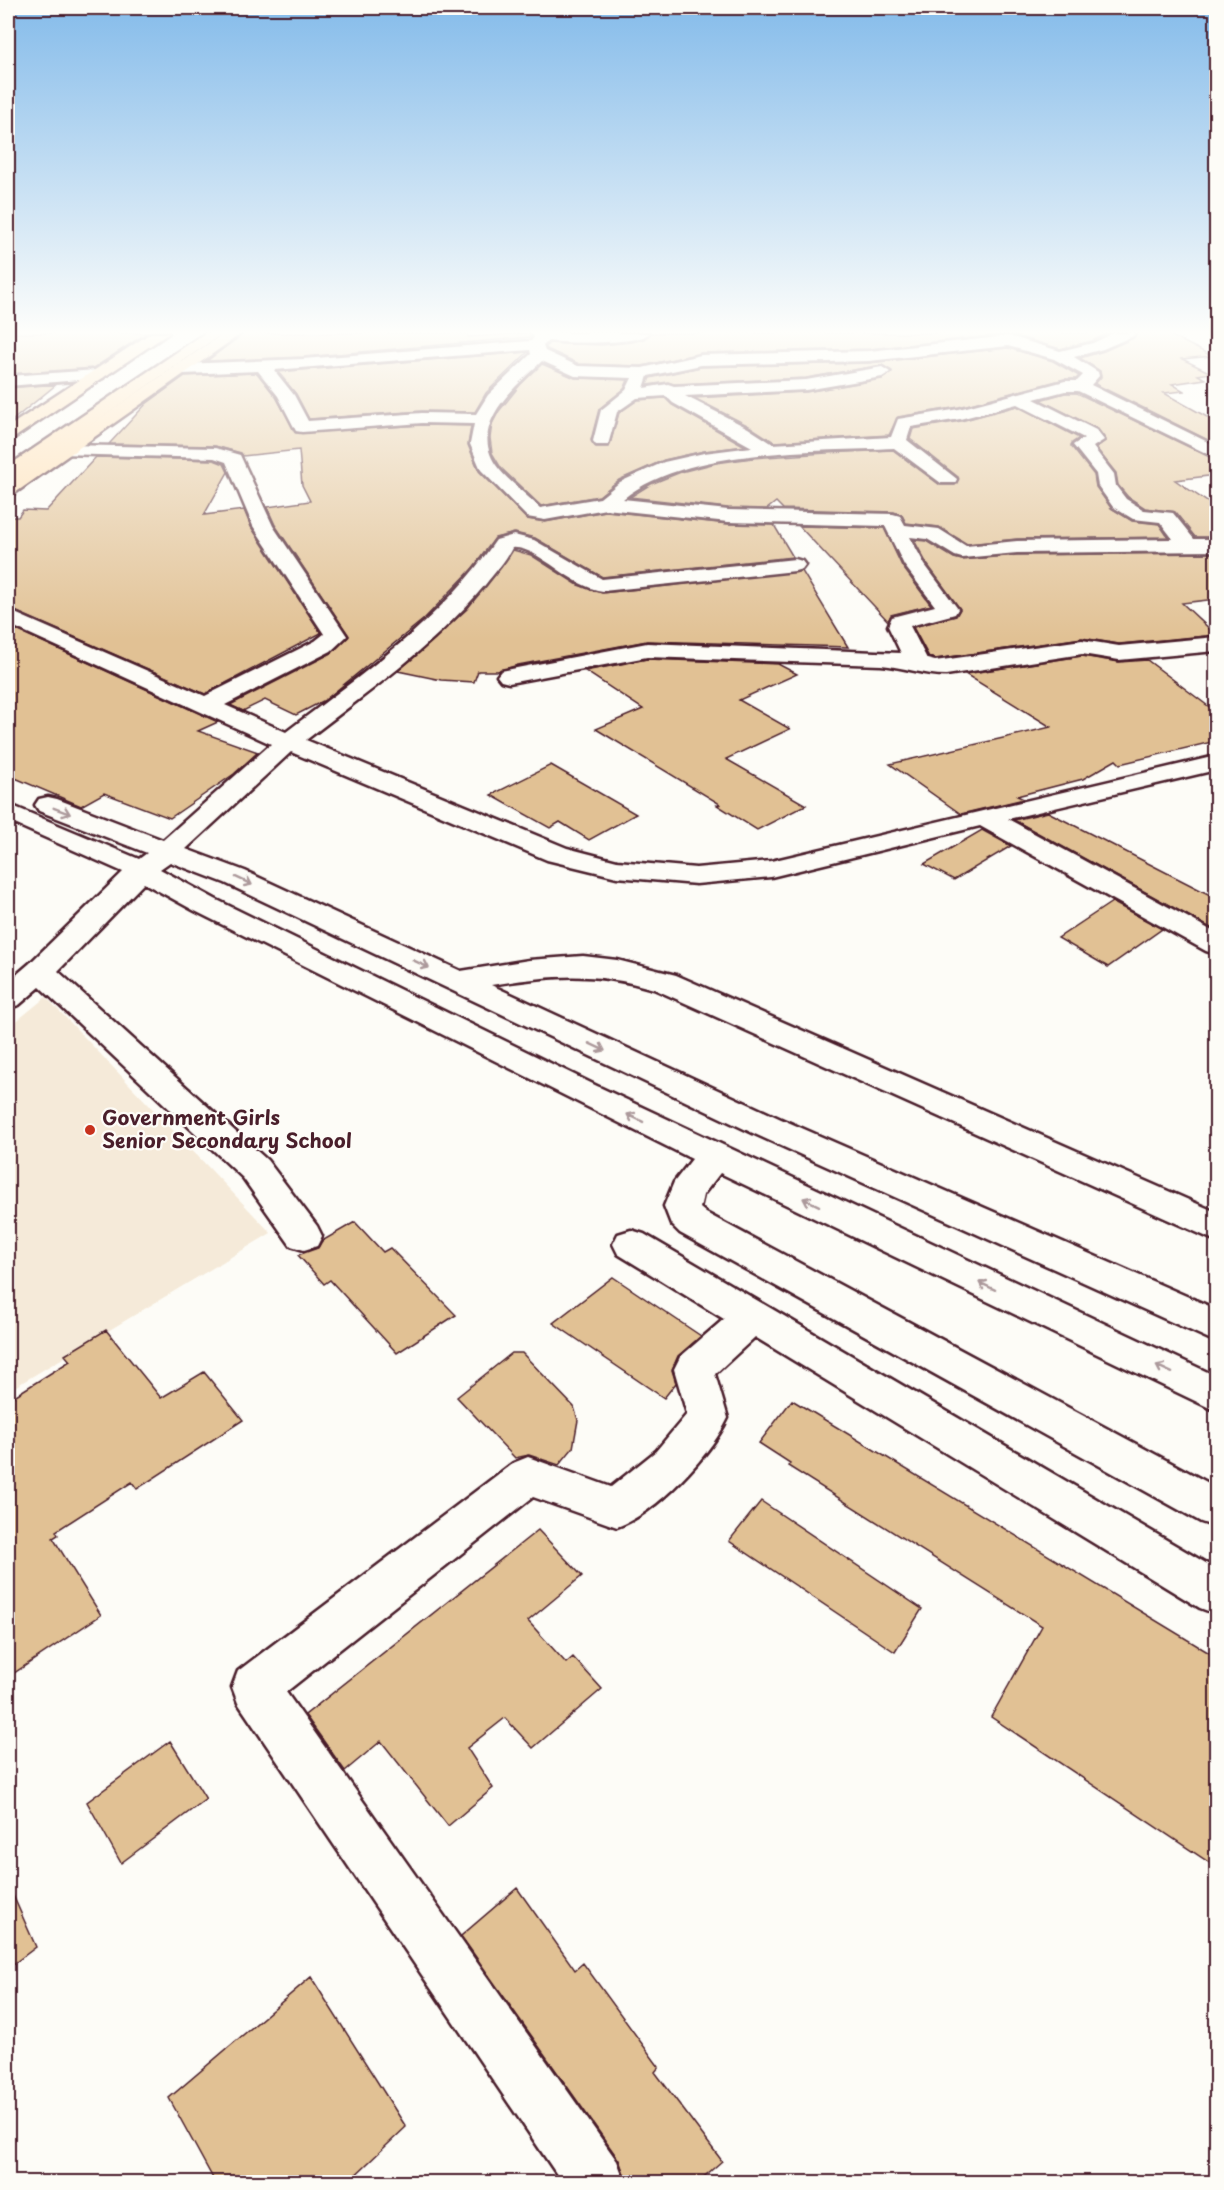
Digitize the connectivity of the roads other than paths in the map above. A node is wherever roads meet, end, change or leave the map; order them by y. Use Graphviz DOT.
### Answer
graph roads {
  1 [pos="30,435"];
  2 [pos="65,435"];
  3 [pos="87,435"];
  4 [pos="481,435"];
  5 [pos="603,435"];
  6 [pos="747,435"];
  7 [pos="900,435"];
  8 [pos="1091,435"];
  9 [pos="1181,435"];
  10 [pos="1196,435"];
  11 [pos="1185,437"];
  12 [pos="602,441"];
  13 [pos="898,442"];
  14 [pos="8,450"];
  15 [pos="66,450"];
  16 [pos="769,450"];
  17 [pos="1216,453"];
  18 [pos="8,474"];
  19 [pos="612,474"];
  20 [pos="948,479"];
  21 [pos="627,486"];
  22 [pos="8,489"];
  23 [pos="606,503"];
  24 [pos="897,530"];
  25 [pos="1188,545"];
  26 [pos="1216,545"];
  27 [pos="795,565"];
  28 [pos="8,616"];
  29 [pos="1216,644"];
  30 [pos="918,663"];
  31 [pos="509,676"];
  32 [pos="206,705"];
  33 [pos="288,742"];
  34 [pos="1216,763"];
  35 [pos="8,790"];
  36 [pos="8,812"];
  37 [pos="984,817"];
  38 [pos="154,860"];
  39 [pos="1216,945"];
  40 [pos="40,971"];
  41 [pos="457,981"];
  42 [pos="8,998"];
  43 [pos="714,1156"];
  44 [pos="1216,1227"];
  45 [pos="304,1236"];
  46 [pos="632,1244"];
  47 [pos="752,1317"];
  48 [pos="1216,1326"];
  49 [pos="1216,1394"];
  50 [pos="1216,1508"];
  51 [pos="1216,1593"];
  52 [pos="596,2182"];
  1 -- 14 [label="main road"];
  2 -- 18 [label="main road"];
  3 -- 15 [label="main road"];
  4 -- 23 [label="street"];
  5 -- 12 [label="street"];
  6 -- 16 [label="street"];
  7 -- 13 [label="street"];
  8 -- 25 [label="street"];
  9 -- 11 [label="street"];
  10 -- 11 [label="street"];
  11 -- 17 [label="street"];
  13 -- 16 [label="street"];
  13 -- 20 [label="street"];
  15 -- 22 [label="main road"];
  15 -- 32 [label="street"];
  16 -- 21 [label="street"];
  19 -- 21 [label="street"];
  21 -- 23 [label="street"];
  23 -- 24 [label="street"];
  24 -- 25 [label="street"];
  24 -- 30 [label="street"];
  25 -- 26 [label="street"];
  27 -- 33 [label="street"];
  28 -- 32 [label="street"];
  29 -- 30 [label="street"];
  30 -- 31 [label="street"];
  32 -- 33 [label="street"];
  33 -- 37 [label="street"];
  33 -- 38 [label="street"];
  34 -- 37 [label="street"];
  35 -- 38 [label="street, one-way"];
  36 -- 38 [label="street"];
  37 -- 39 [label="street"];
  38 -- 40 [label="street"];
  38 -- 41 [label="street, one-way"];
  43 -- 38 [label="street, one-way"];
  40 -- 42 [label="street"];
  40 -- 45 [label="street"];
  41 -- 44 [label="street"];
  41 -- 48 [label="street, one-way"];
  49 -- 43 [label="street, one-way"];
  43 -- 50 [label="street"];
  46 -- 47 [label="street"];
  47 -- 51 [label="street"];
  47 -- 52 [label="street"];
}
